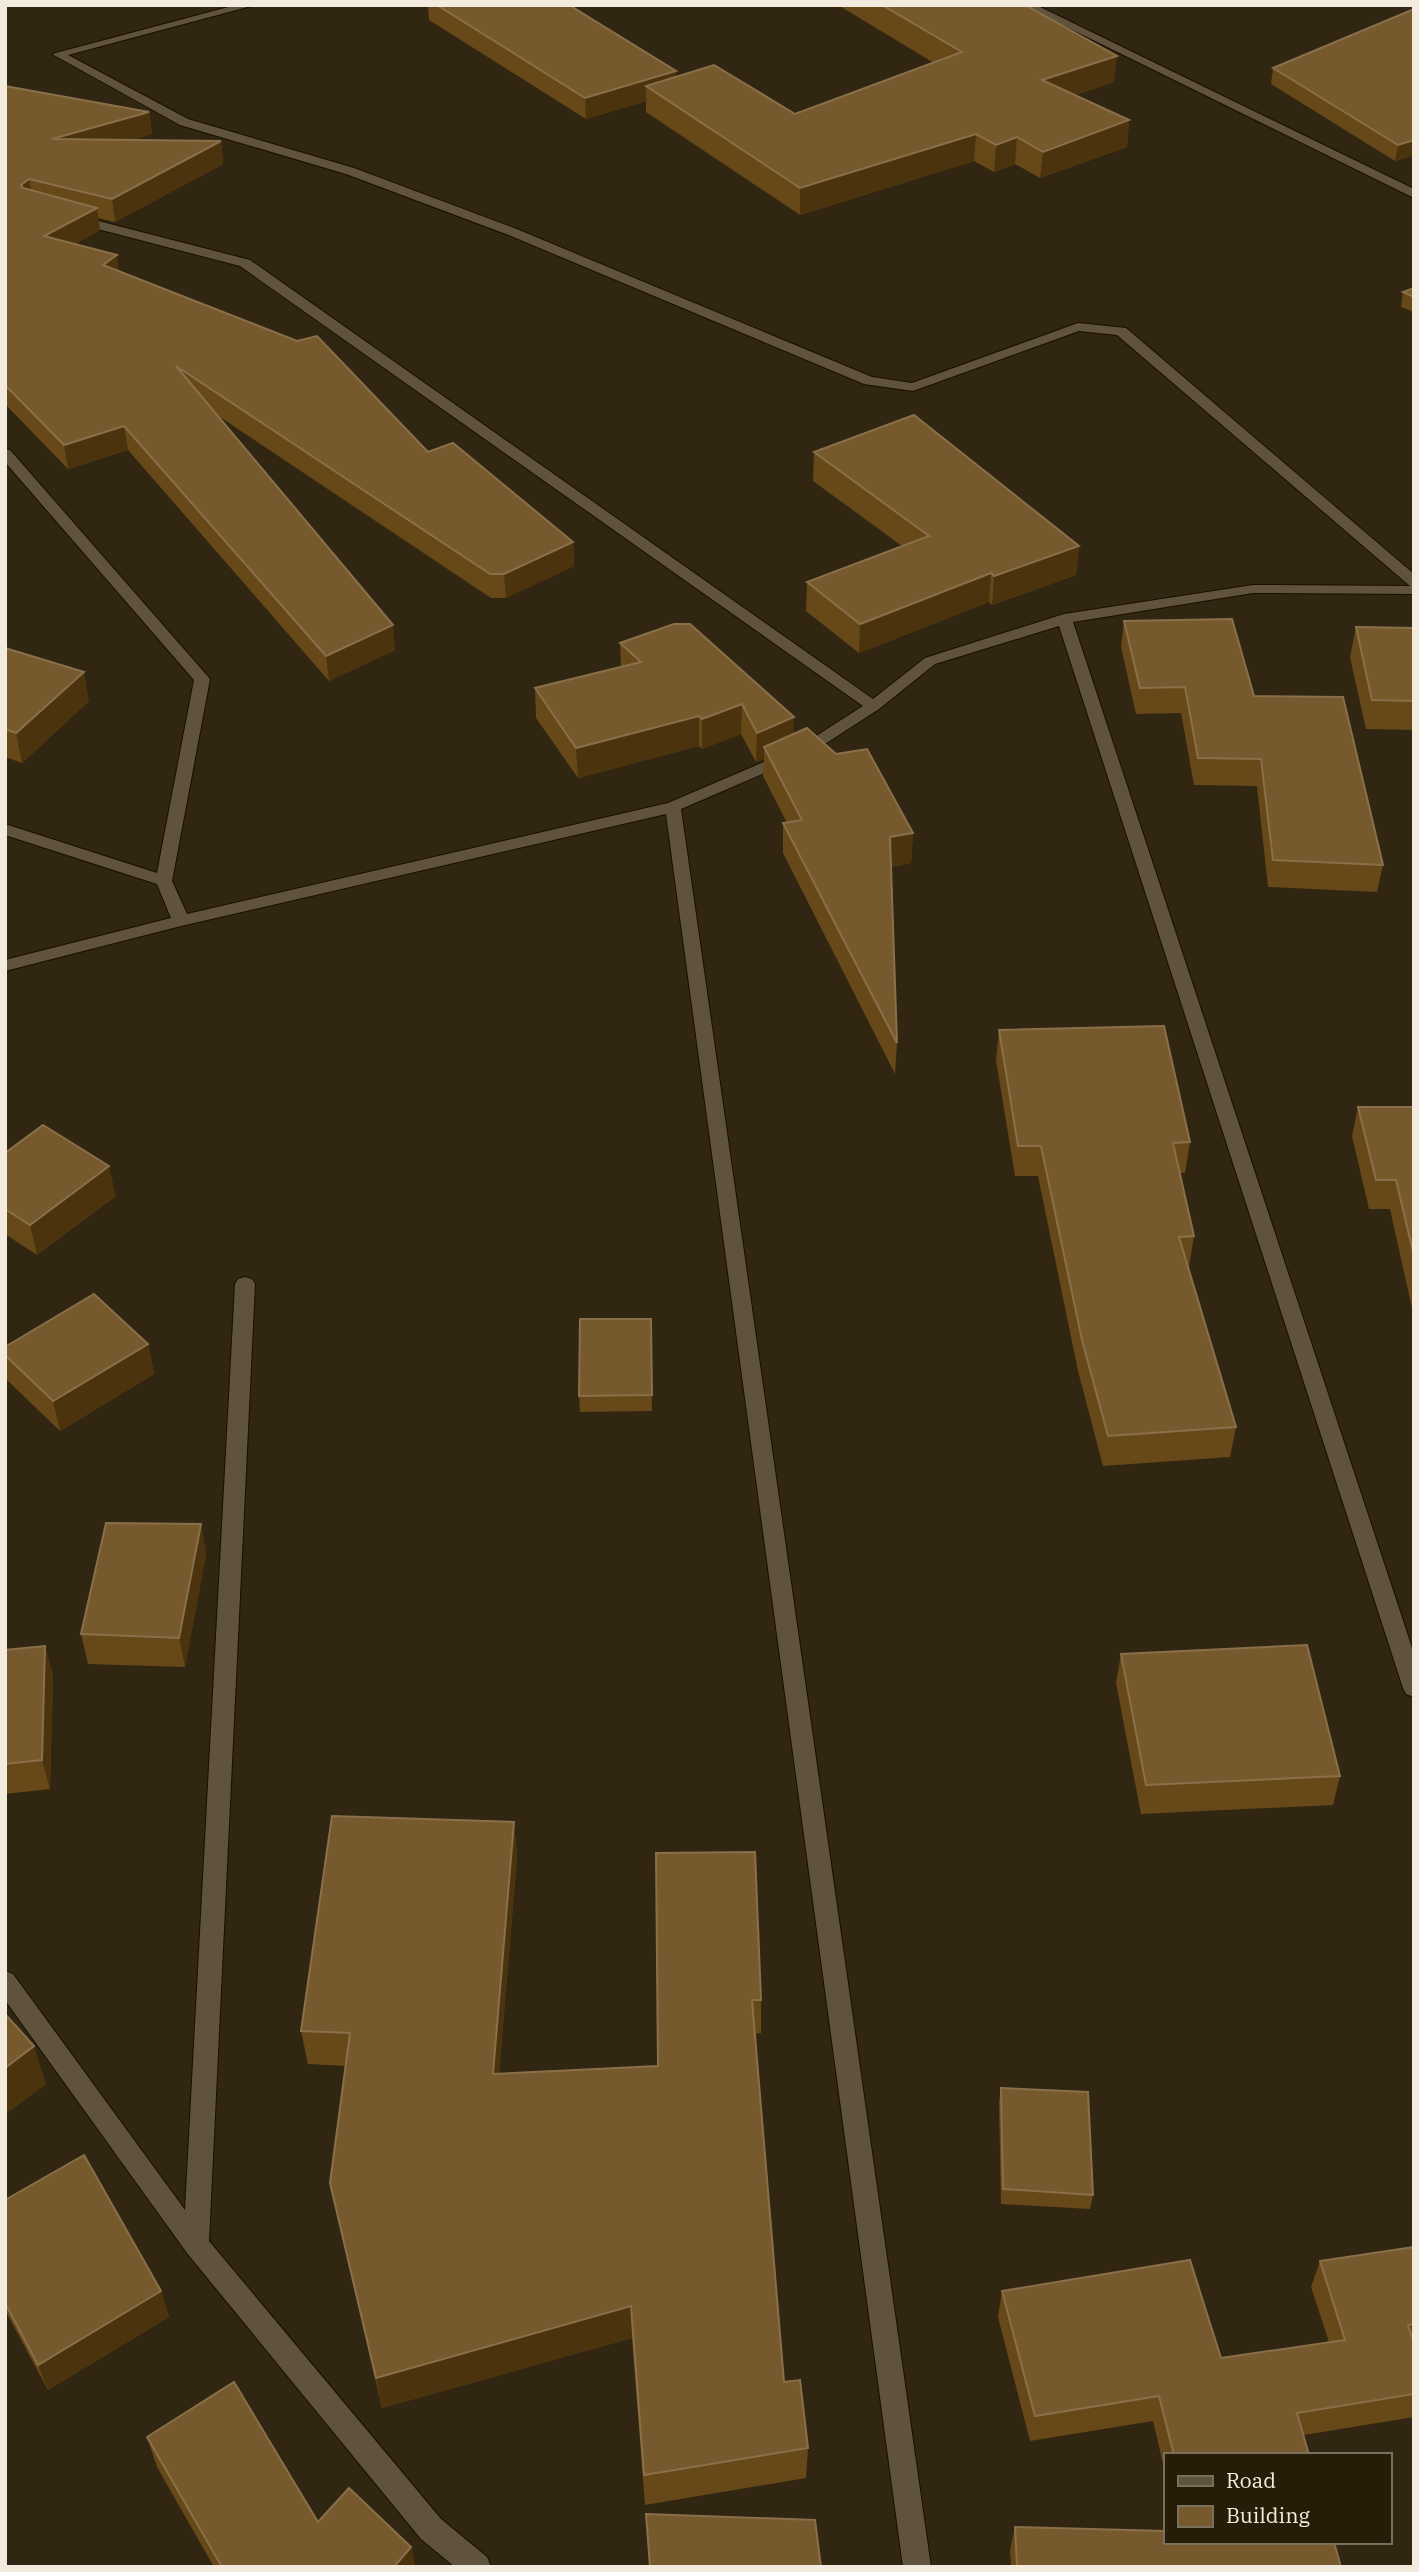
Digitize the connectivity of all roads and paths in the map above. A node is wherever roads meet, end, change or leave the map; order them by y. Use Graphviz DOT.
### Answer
graph roads {
  1 [pos="250,5"];
  2 [pos="1027,5"];
  3 [pos="1414,194"];
  4 [pos="60,215"];
  5 [pos="5,453"];
  6 [pos="1414,582"];
  7 [pos="1414,590"];
  8 [pos="1064,618"];
  9 [pos="873,706"];
  10 [pos="673,807"];
  11 [pos="5,829"];
  12 [pos="164,881"];
  13 [pos="181,921"];
  14 [pos="5,966"];
  15 [pos="244,1284"];
  16 [pos="1414,1688"];
  17 [pos="5,1981"];
  18 [pos="196,2245"];
  19 [pos="477,2567"];
  20 [pos="917,2567"];
  1 -- 6 [label="street"];
  2 -- 3 [label="street"];
  4 -- 9 [label="street"];
  5 -- 12 [label="street"];
  7 -- 8 [label="street"];
  8 -- 9 [label="street"];
  8 -- 16 [label="street"];
  9 -- 10 [label="street"];
  10 -- 13 [label="street"];
  10 -- 20 [label="street"];
  11 -- 12 [label="street"];
  12 -- 13 [label="street"];
  13 -- 14 [label="street"];
  15 -- 18 [label="street"];
  17 -- 18 [label="street"];
  18 -- 19 [label="street"];
}
